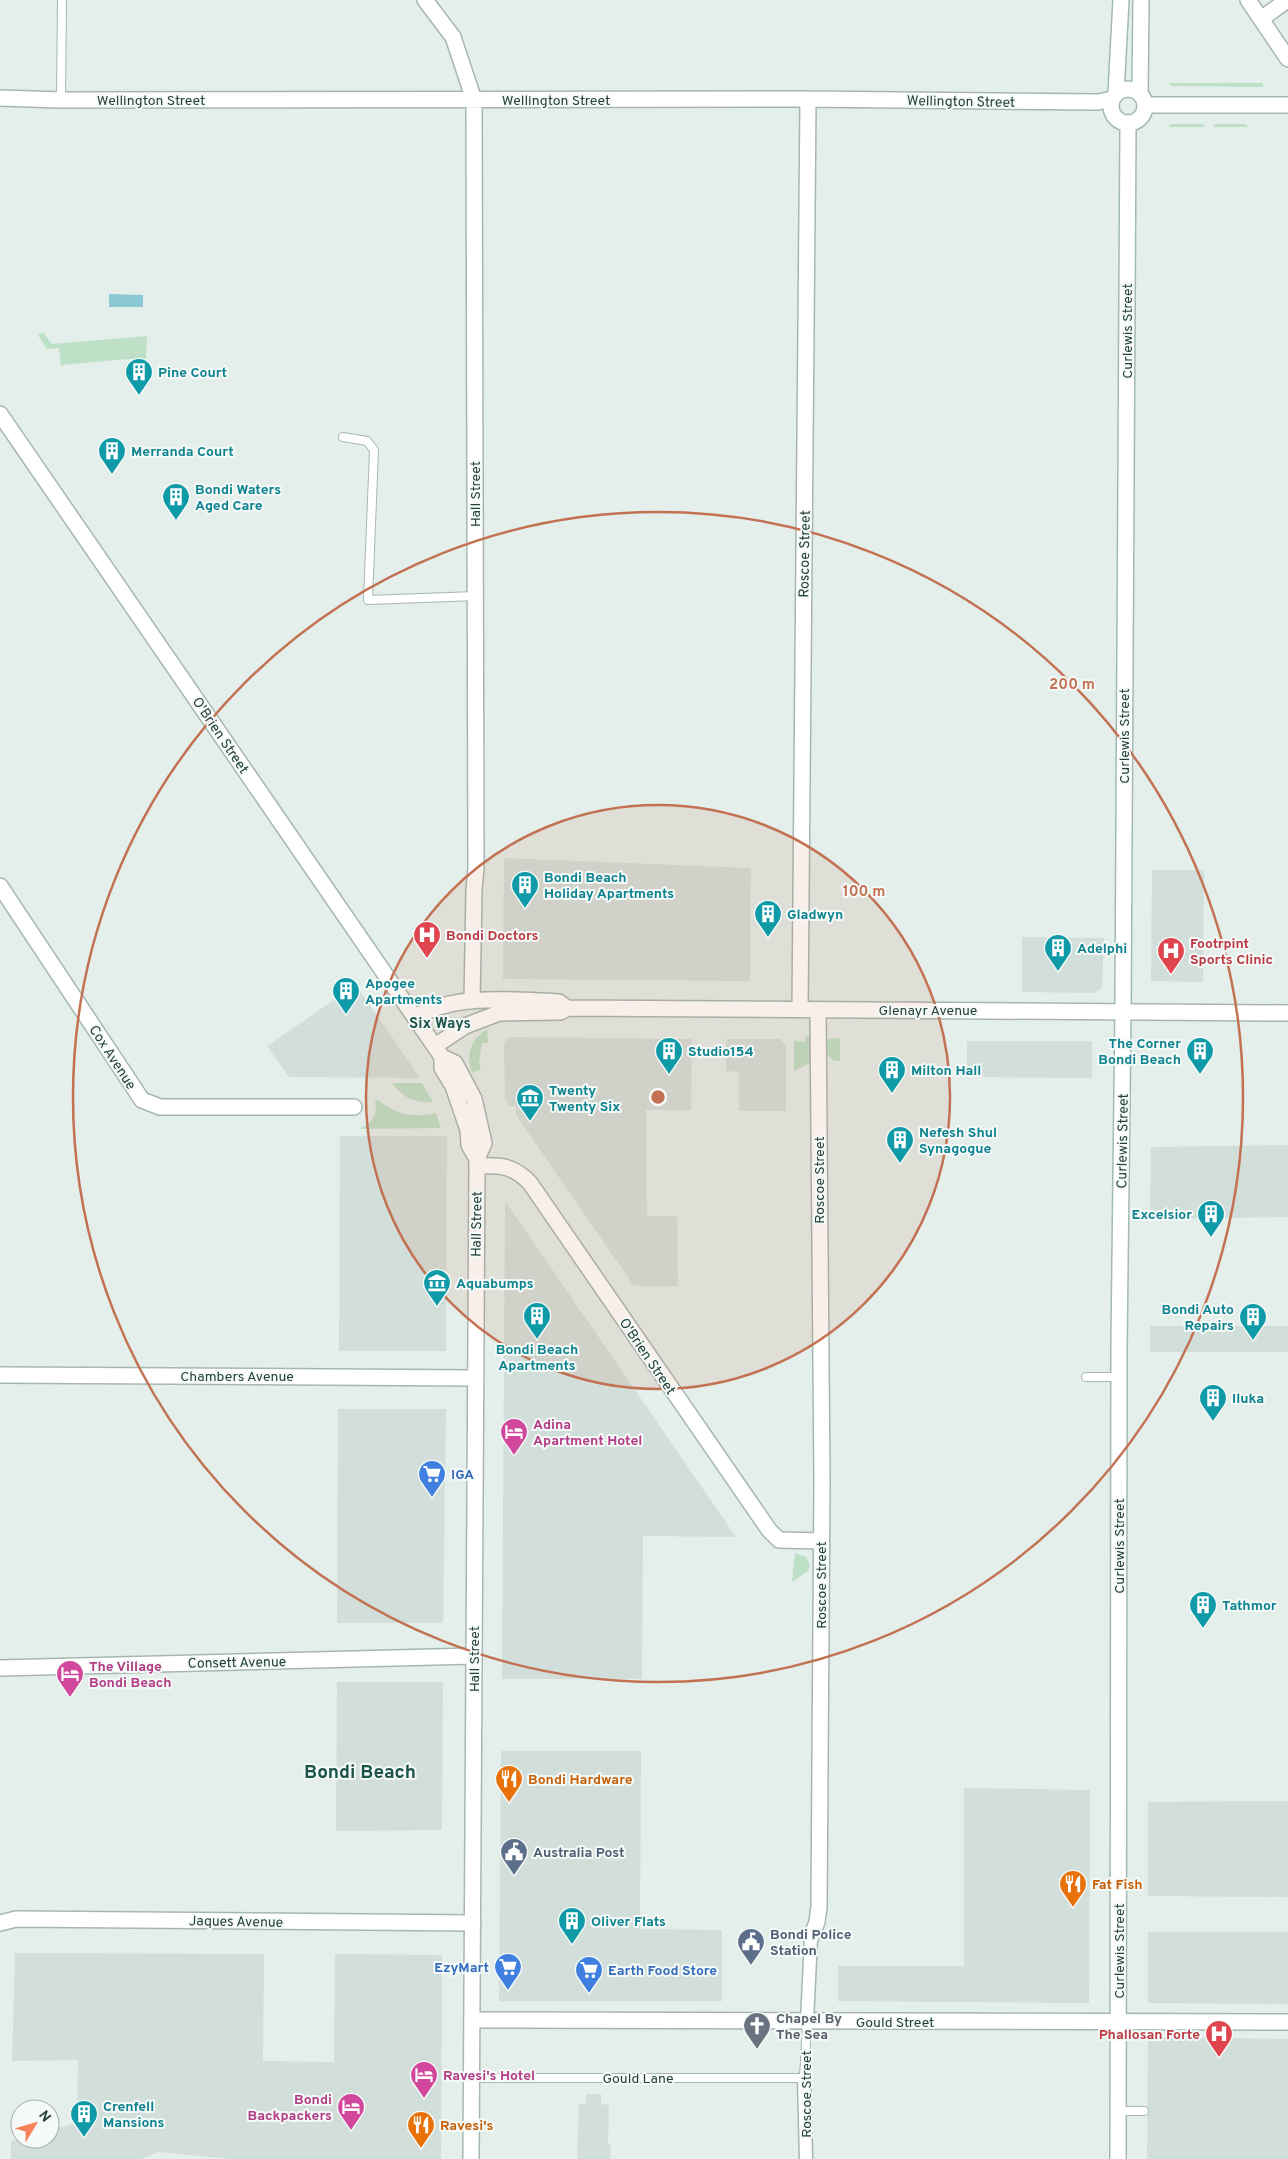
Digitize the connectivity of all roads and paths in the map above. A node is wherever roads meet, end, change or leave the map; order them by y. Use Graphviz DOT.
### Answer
graph roads {
  1 [pos="62,0"];
  2 [pos="425,0"];
  3 [pos="1121,0"];
  4 [pos="1141,0"];
  5 [pos="1248,0"];
  6 [pos="1286,2"];
  7 [pos="1261,19"];
  8 [pos="1288,59"];
  9 [pos="1114,96"];
  10 [pos="0,98"];
  11 [pos="808,99"];
  12 [pos="1142,99"];
  13 [pos="60,100"];
  14 [pos="474,100"];
  15 [pos="1288,105"];
  16 [pos="1128,123"];
  17 [pos="0,414"];
  18 [pos="343,437"];
  19 [pos="476,596"];
  20 [pos="0,886"];
  21 [pos="472,1001"];
  22 [pos="568,1008"];
  23 [pos="800,1009"];
  24 [pos="818,1010"];
  25 [pos="1123,1012"];
  26 [pos="1288,1013"];
  27 [pos="415,1016"];
  28 [pos="439,1052"];
  29 [pos="354,1107"];
  30 [pos="477,1163"];
  31 [pos="0,1375"];
  32 [pos="1086,1377"];
  33 [pos="1119,1377"];
  34 [pos="475,1378"];
  35 [pos="821,1541"];
  36 [pos="474,1656"];
  37 [pos="0,1668"];
  38 [pos="0,1923"];
  39 [pos="473,1923"];
  40 [pos="811,1937"];
  41 [pos="472,2020"];
  42 [pos="807,2022"];
  43 [pos="1119,2022"];
  44 [pos="1288,2022"];
  45 [pos="472,2078"];
  46 [pos="804,2078"];
  47 [pos="1118,2111"];
  48 [pos="1144,2111"];
  49 [pos="471,2159"];
  50 [pos="806,2159"];
  51 [pos="1118,2159"];
  1 -- 13 [label="lane"];
  2 -- 14 [label="street, Hall Street"];
  3 -- 9 [label="street"];
  4 -- 12 [label="street"];
  5 -- 7 [label="street"];
  6 -- 7 [label="street"];
  7 -- 8 [label="street"];
  9 -- 11 [label="street, Wellington Street"];
  9 -- 12 [label="street"];
  9 -- 16 [label="street"];
  10 -- 13 [label="street, Wellington Street"];
  11 -- 14 [label="street, Wellington Street"];
  11 -- 23 [label="street, Roscoe Street"];
  12 -- 15 [label="street"];
  12 -- 16 [label="street"];
  13 -- 14 [label="street, Wellington Street"];
  14 -- 19 [label="street, Hall Street"];
  16 -- 25 [label="street, Curlewis Street"];
  17 -- 27 [label="street, O'Brien Street"];
  18 -- 19 [label="lane"];
  19 -- 21 [label="street, Hall Street"];
  20 -- 29 [label="street, Cox Avenue"];
  21 -- 22 [label="street, Glenayr Avenue"];
  21 -- 27 [label="street, Glenayr Avenue"];
  22 -- 23 [label="street, Glenayr Avenue"];
  22 -- 28 [label="street, Glenayr Avenue"];
  23 -- 24 [label="street, Glenayr Avenue"];
  24 -- 25 [label="street, Glenayr Avenue"];
  24 -- 35 [label="street, Roscoe Street"];
  25 -- 26 [label="street, Glenayr Avenue"];
  25 -- 33 [label="street, Curlewis Street"];
  27 -- 28 [label="street, O'Brien Street"];
  28 -- 30 [label="street, O'Brien Street"];
  30 -- 34 [label="street, Hall Street"];
  30 -- 35 [label="street, O'Brien Street"];
  31 -- 34 [label="street, Chambers Avenue"];
  32 -- 33 [label="lane"];
  33 -- 43 [label="street, Curlewis Street"];
  34 -- 36 [label="street, Hall Street"];
  35 -- 40 [label="street, Roscoe Street"];
  36 -- 37 [label="street, Consett Avenue"];
  36 -- 39 [label="street, Hall Street"];
  38 -- 39 [label="street, Jaques Avenue"];
  39 -- 41 [label="street, Hall Street"];
  40 -- 42 [label="street, Roscoe Street"];
  41 -- 42 [label="street, Gould Street"];
  41 -- 45 [label="street, Hall Street"];
  42 -- 43 [label="street, Gould Street"];
  42 -- 46 [label="lane, Roscoe Street"];
  43 -- 44 [label="street, Gould Street"];
  43 -- 47 [label="street, Curlewis Street"];
  45 -- 46 [label="lane, Gould Lane"];
  45 -- 49 [label="street, Hall Street"];
  46 -- 50 [label="street, Roscoe Street"];
  47 -- 48 [label="lane"];
  47 -- 51 [label="street, Curlewis Street"];
}
